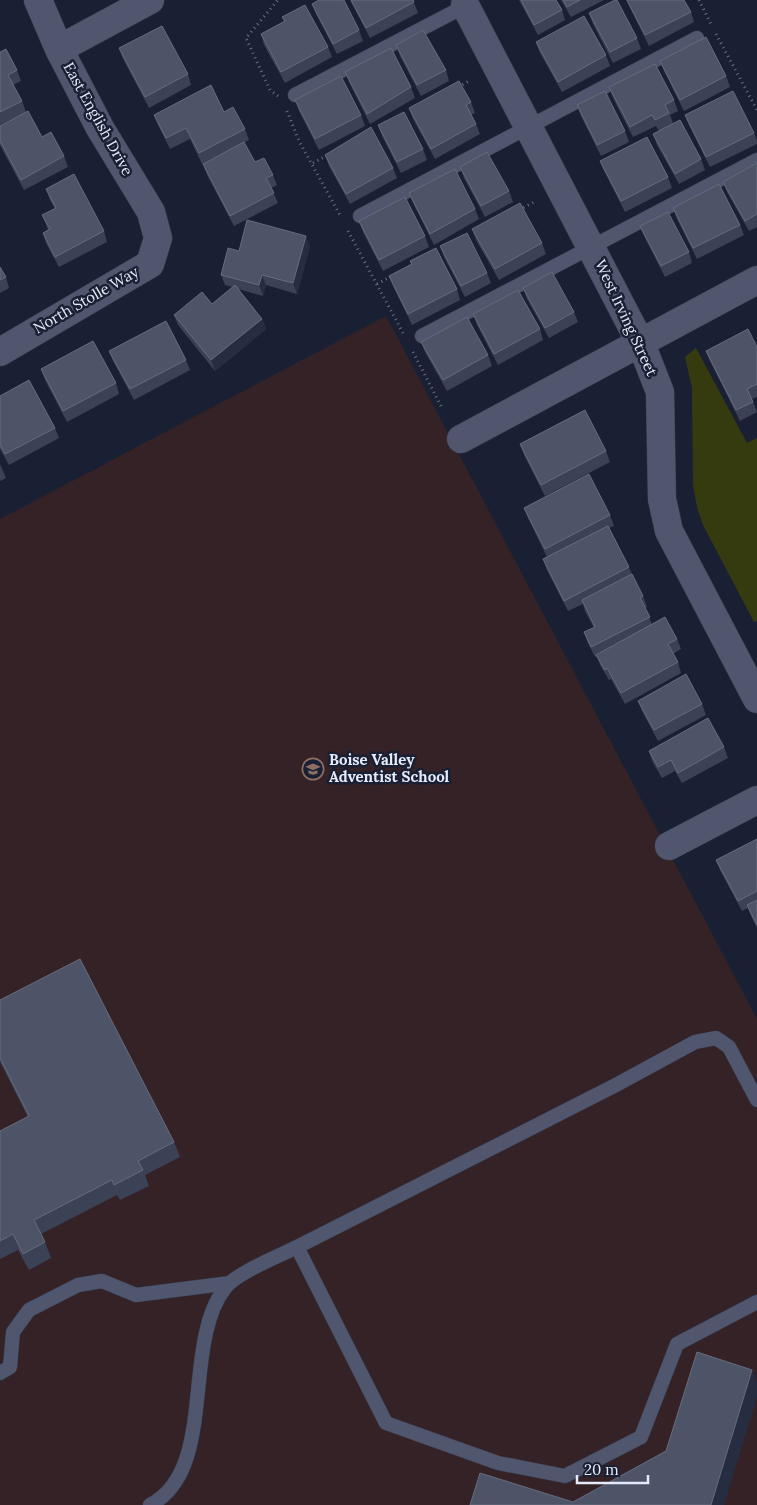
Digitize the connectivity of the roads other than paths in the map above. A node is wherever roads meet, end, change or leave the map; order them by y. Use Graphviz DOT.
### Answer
graph roads {
  1 [pos="38,0"];
  2 [pos="150,0"];
  3 [pos="464,1"];
  4 [pos="697,38"];
  5 [pos="59,50"];
  6 [pos="289,98"];
  7 [pos="529,127"];
  8 [pos="757,160"];
  9 [pos="360,216"];
  10 [pos="158,238"];
  11 [pos="592,248"];
  12 [pos="757,280"];
  13 [pos="422,336"];
  14 [pos="640,342"];
  15 [pos="0,352"];
  16 [pos="461,438"];
  17 [pos="757,699"];
  18 [pos="757,800"];
  19 [pos="669,846"];
  20 [pos="757,1100"];
  21 [pos="297,1247"];
  22 [pos="230,1283"];
  23 [pos="757,1302"];
  24 [pos="0,1373"];
  25 [pos="150,1505"];
  1 -- 5 [label="street, East English Drive"];
  2 -- 5 [label="street"];
  3 -- 6 [label="lane"];
  3 -- 7 [label="street, West Irving Street"];
  4 -- 7 [label="lane"];
  5 -- 10 [label="street, East English Drive"];
  7 -- 9 [label="lane"];
  7 -- 11 [label="street, West Irving Street"];
  8 -- 11 [label="lane"];
  10 -- 15 [label="street, North Stolle Way"];
  11 -- 13 [label="lane"];
  11 -- 14 [label="street, West Irving Street"];
  12 -- 14 [label="street"];
  14 -- 16 [label="street"];
  14 -- 17 [label="street, West Irving Street"];
  18 -- 19 [label="street"];
  20 -- 21 [label="lane"];
  21 -- 22 [label="lane"];
  21 -- 23 [label="lane"];
  22 -- 24 [label="lane"];
  22 -- 25 [label="lane"];
}
